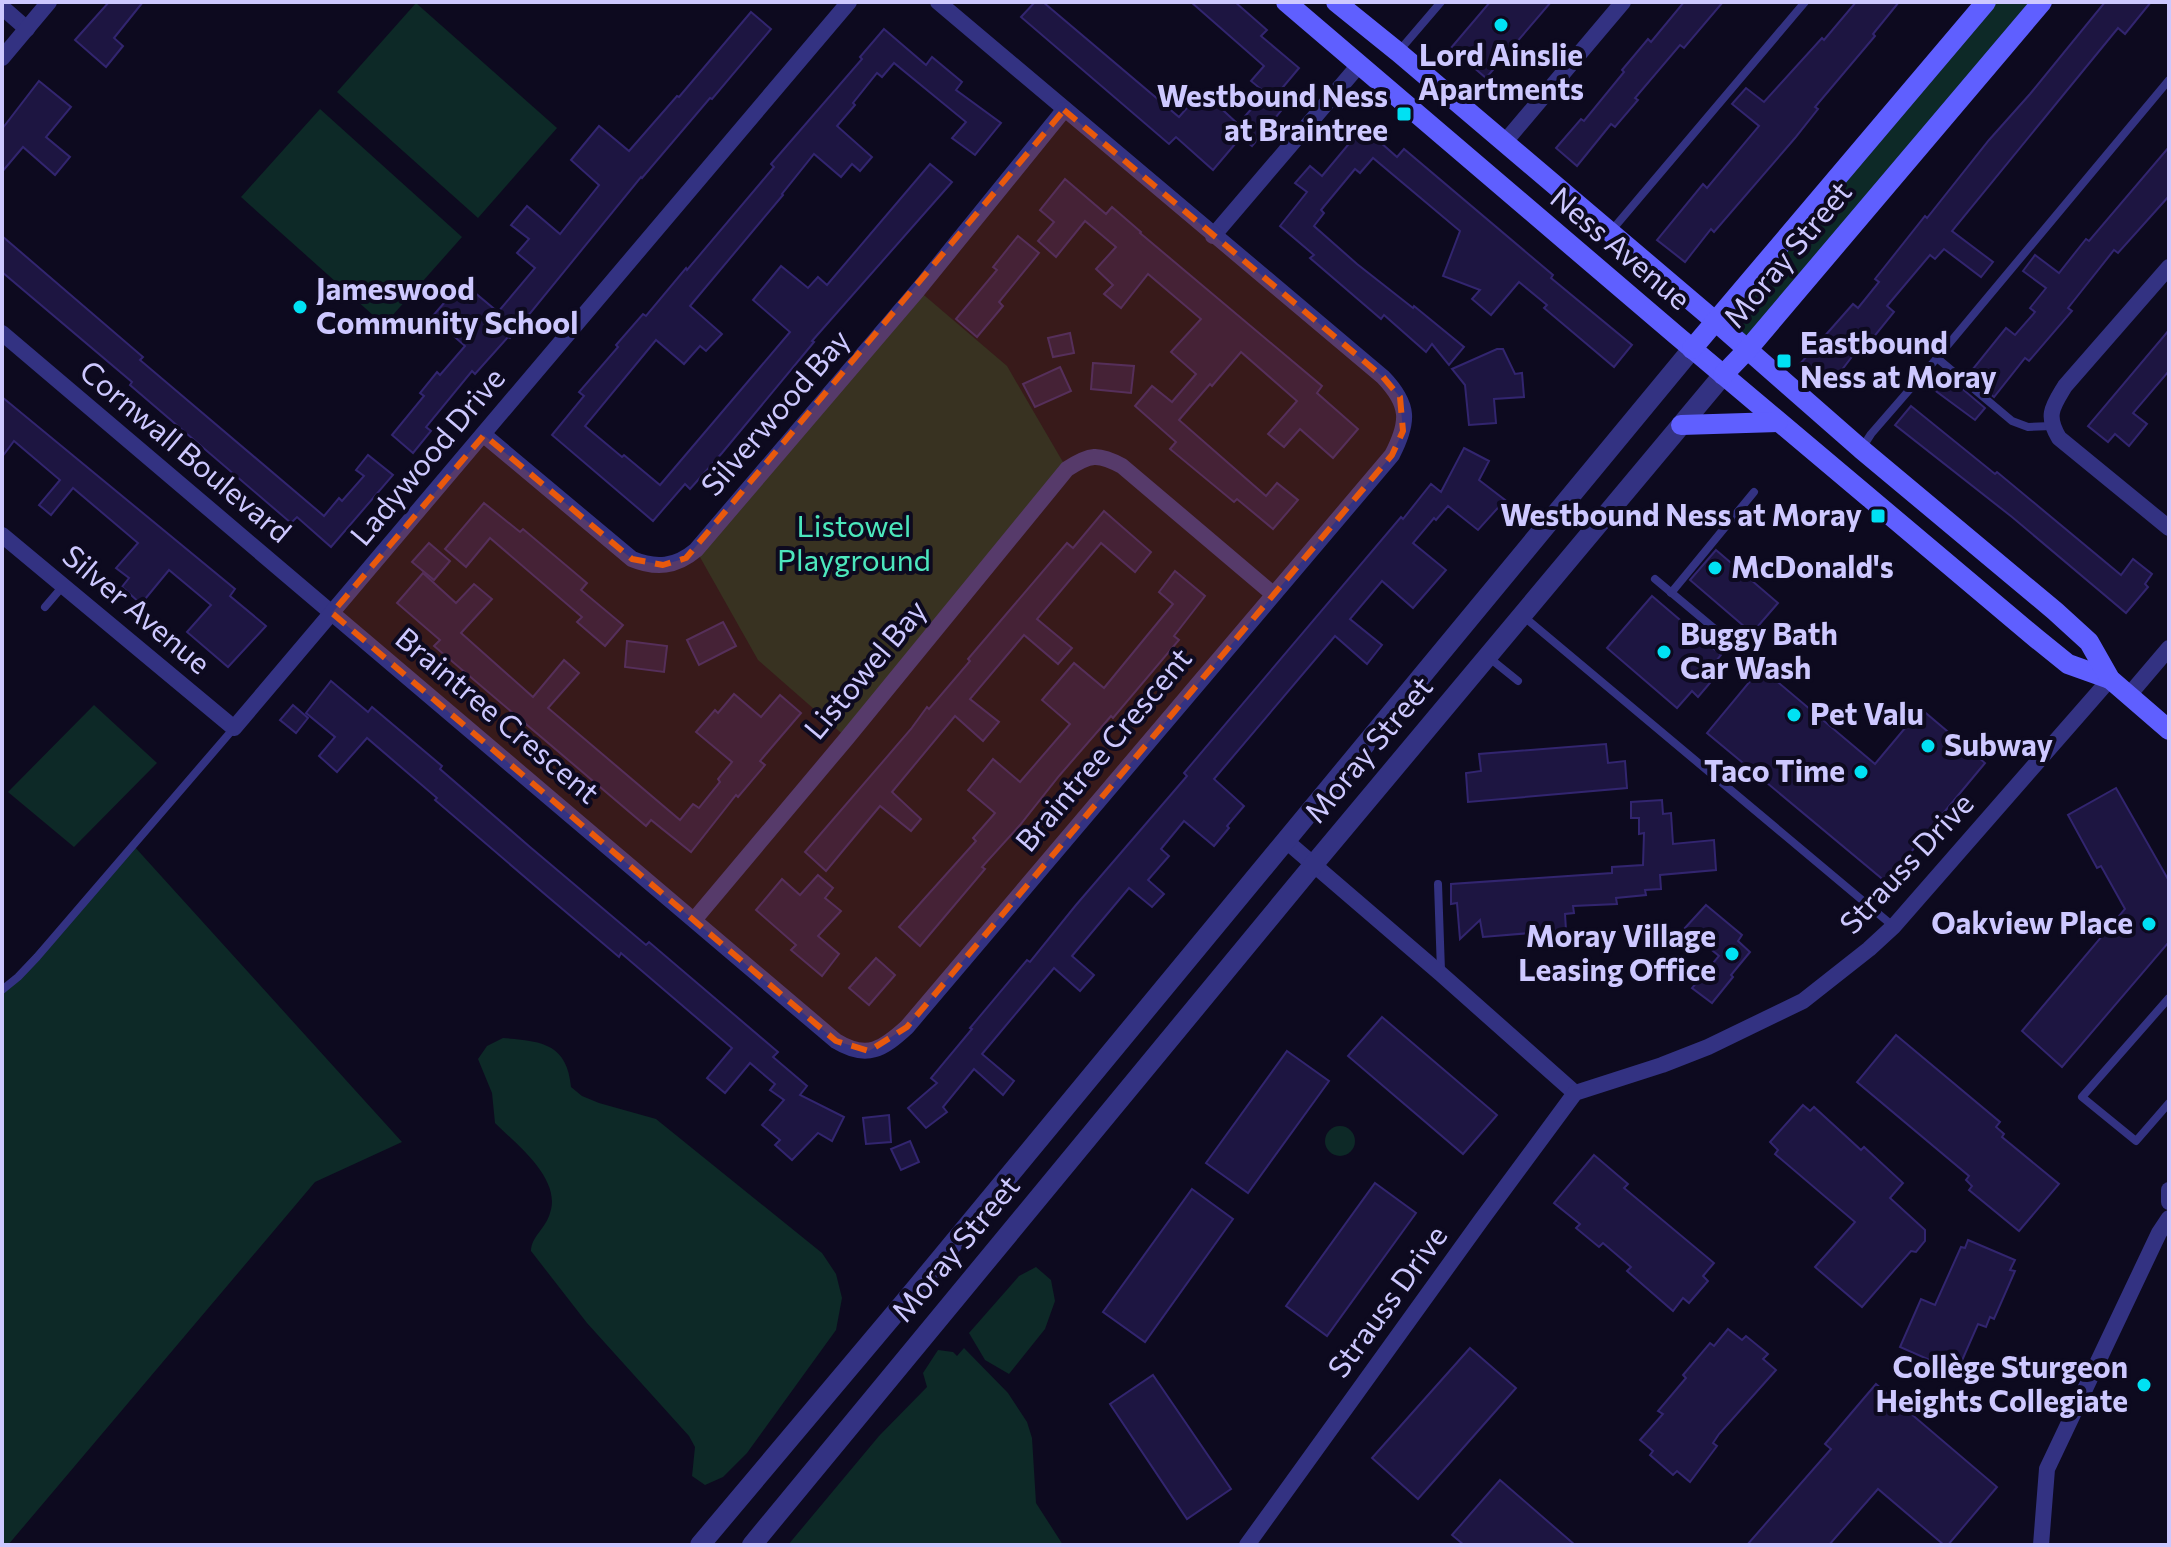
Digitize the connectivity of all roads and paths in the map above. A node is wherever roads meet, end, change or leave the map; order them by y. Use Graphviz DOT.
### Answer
graph roads {
  1 [pos="49,2"];
  2 [pos="849,2"];
  3 [pos="938,2"];
  4 [pos="1286,2"];
  5 [pos="1336,2"];
  6 [pos="1441,2"];
  7 [pos="1623,2"];
  8 [pos="1805,2"];
  9 [pos="1986,2"];
  10 [pos="2042,2"];
  11 [pos="2,7"];
  12 [pos="27,29"];
  13 [pos="1398,52"];
  14 [pos="2,58"];
  15 [pos="1359,65"];
  16 [pos="2169,80"];
  17 [pos="1064,110"];
  18 [pos="1504,143"];
  19 [pos="1610,232"];
  20 [pos="1213,236"];
  21 [pos="2169,267"];
  22 [pos="1715,321"];
  23 [pos="2,333"];
  24 [pos="1692,349"];
  25 [pos="1748,349"];
  26 [pos="1937,358"];
  27 [pos="1723,375"];
  28 [pos="1778,422"];
  29 [pos="1681,425"];
  30 [pos="2052,426"];
  31 [pos="484,435"];
  32 [pos="1861,449"];
  33 [pos="1754,492"];
  34 [pos="2169,528"];
  35 [pos="2,535"];
  36 [pos="1655,579"];
  37 [pos="63,586"];
  38 [pos="1671,593"];
  39 [pos="1273,594"];
  40 [pos="45,607"];
  41 [pos="332,613"];
  42 [pos="1522,614"];
  43 [pos="2169,648"];
  44 [pos="1487,656"];
  45 [pos="1752,660"];
  46 [pos="2110,679"];
  47 [pos="1518,681"];
  48 [pos="2129,695"];
  49 [pos="234,728"];
  50 [pos="2169,730"];
  51 [pos="1285,840"];
  52 [pos="1314,864"];
  53 [pos="1438,884"];
  54 [pos="694,920"];
  55 [pos="1894,926"];
  56 [pos="1441,974"];
  57 [pos="2,990"];
  58 [pos="2169,998"];
  59 [pos="1575,1093"];
  60 [pos="2169,1103"];
  61 [pos="2169,1190"];
  62 [pos="2169,1202"];
  63 [pos="2169,1218"];
  64 [pos="700,1545"];
  65 [pos="752,1545"];
  66 [pos="1247,1545"];
  67 [pos="2041,1545"];
  1 -- 12 [label="street"];
  2 -- 31 [label="street, Ladywood Drive"];
  3 -- 17 [label="street, Braintree Crescent"];
  4 -- 15 [label="main road, Ness Avenue"];
  5 -- 13 [label="main road, Ness Avenue"];
  6 -- 13 [label="lane"];
  7 -- 18 [label="street"];
  8 -- 19 [label="lane"];
  9 -- 22 [label="main road, Moray Street"];
  10 -- 25 [label="main road, Moray Street"];
  11 -- 12 [label="street"];
  12 -- 14 [label="street"];
  13 -- 18 [label="main road, Ness Avenue"];
  15 -- 20 [label="street"];
  15 -- 24 [label="main road, Ness Avenue"];
  16 -- 26 [label="lane"];
  17 -- 20 [label="street, Braintree Crescent"];
  17 -- 31 [label="street, Silverwood Bay"];
  18 -- 19 [label="main road, Ness Avenue"];
  19 -- 22 [label="main road, Ness Avenue"];
  20 -- 39 [label="street, Braintree Crescent"];
  21 -- 30 [label="street"];
  22 -- 24 [label="main road, Moray Street"];
  22 -- 25 [label="main road, Ness Avenue"];
  23 -- 41 [label="street, Cornwall Boulevard"];
  24 -- 27 [label="main road, Ness Avenue"];
  24 -- 51 [label="street, Moray Street"];
  25 -- 27 [label="main road, Moray Street"];
  25 -- 32 [label="main road, Ness Avenue"];
  26 -- 30 [label="lane"];
  26 -- 32 [label="lane"];
  27 -- 28 [label="main road, Ness Avenue"];
  27 -- 29 [label="street, Moray Street"];
  28 -- 29 [label="main road"];
  28 -- 46 [label="main road, Ness Avenue"];
  29 -- 42 [label="street, Moray Street"];
  30 -- 34 [label="street"];
  31 -- 41 [label="street, Ladywood Drive"];
  32 -- 46 [label="main road, Ness Avenue"];
  33 -- 38 [label="lane"];
  35 -- 37 [label="street, Silver Avenue"];
  36 -- 38 [label="lane"];
  37 -- 40 [label="lane"];
  37 -- 49 [label="street, Silver Avenue"];
  38 -- 45 [label="lane"];
  39 -- 54 [label="street, Braintree Crescent"];
  39 -- 54 [label="street, Listowel Bay"];
  41 -- 49 [label="street, Ladywood Drive"];
  41 -- 54 [label="street, Braintree Crescent"];
  42 -- 44 [label="street, Moray Street"];
  42 -- 55 [label="lane"];
  43 -- 48 [label="street"];
  44 -- 47 [label="lane"];
  44 -- 52 [label="street, Moray Street"];
  46 -- 48 [label="main road, Ness Avenue"];
  46 -- 55 [label="street, Strauss Drive"];
  48 -- 50 [label="main road, Ness Avenue"];
  49 -- 57 [label="lane"];
  51 -- 52 [label="street"];
  51 -- 64 [label="street, Moray Street"];
  52 -- 56 [label="street"];
  52 -- 65 [label="street, Moray Street"];
  53 -- 56 [label="lane"];
  55 -- 59 [label="street, Strauss Drive"];
  56 -- 59 [label="street"];
  58 -- 60 [label="lane"];
  59 -- 66 [label="street, Strauss Drive"];
  61 -- 62 [label="street"];
  63 -- 67 [label="street"];
}
